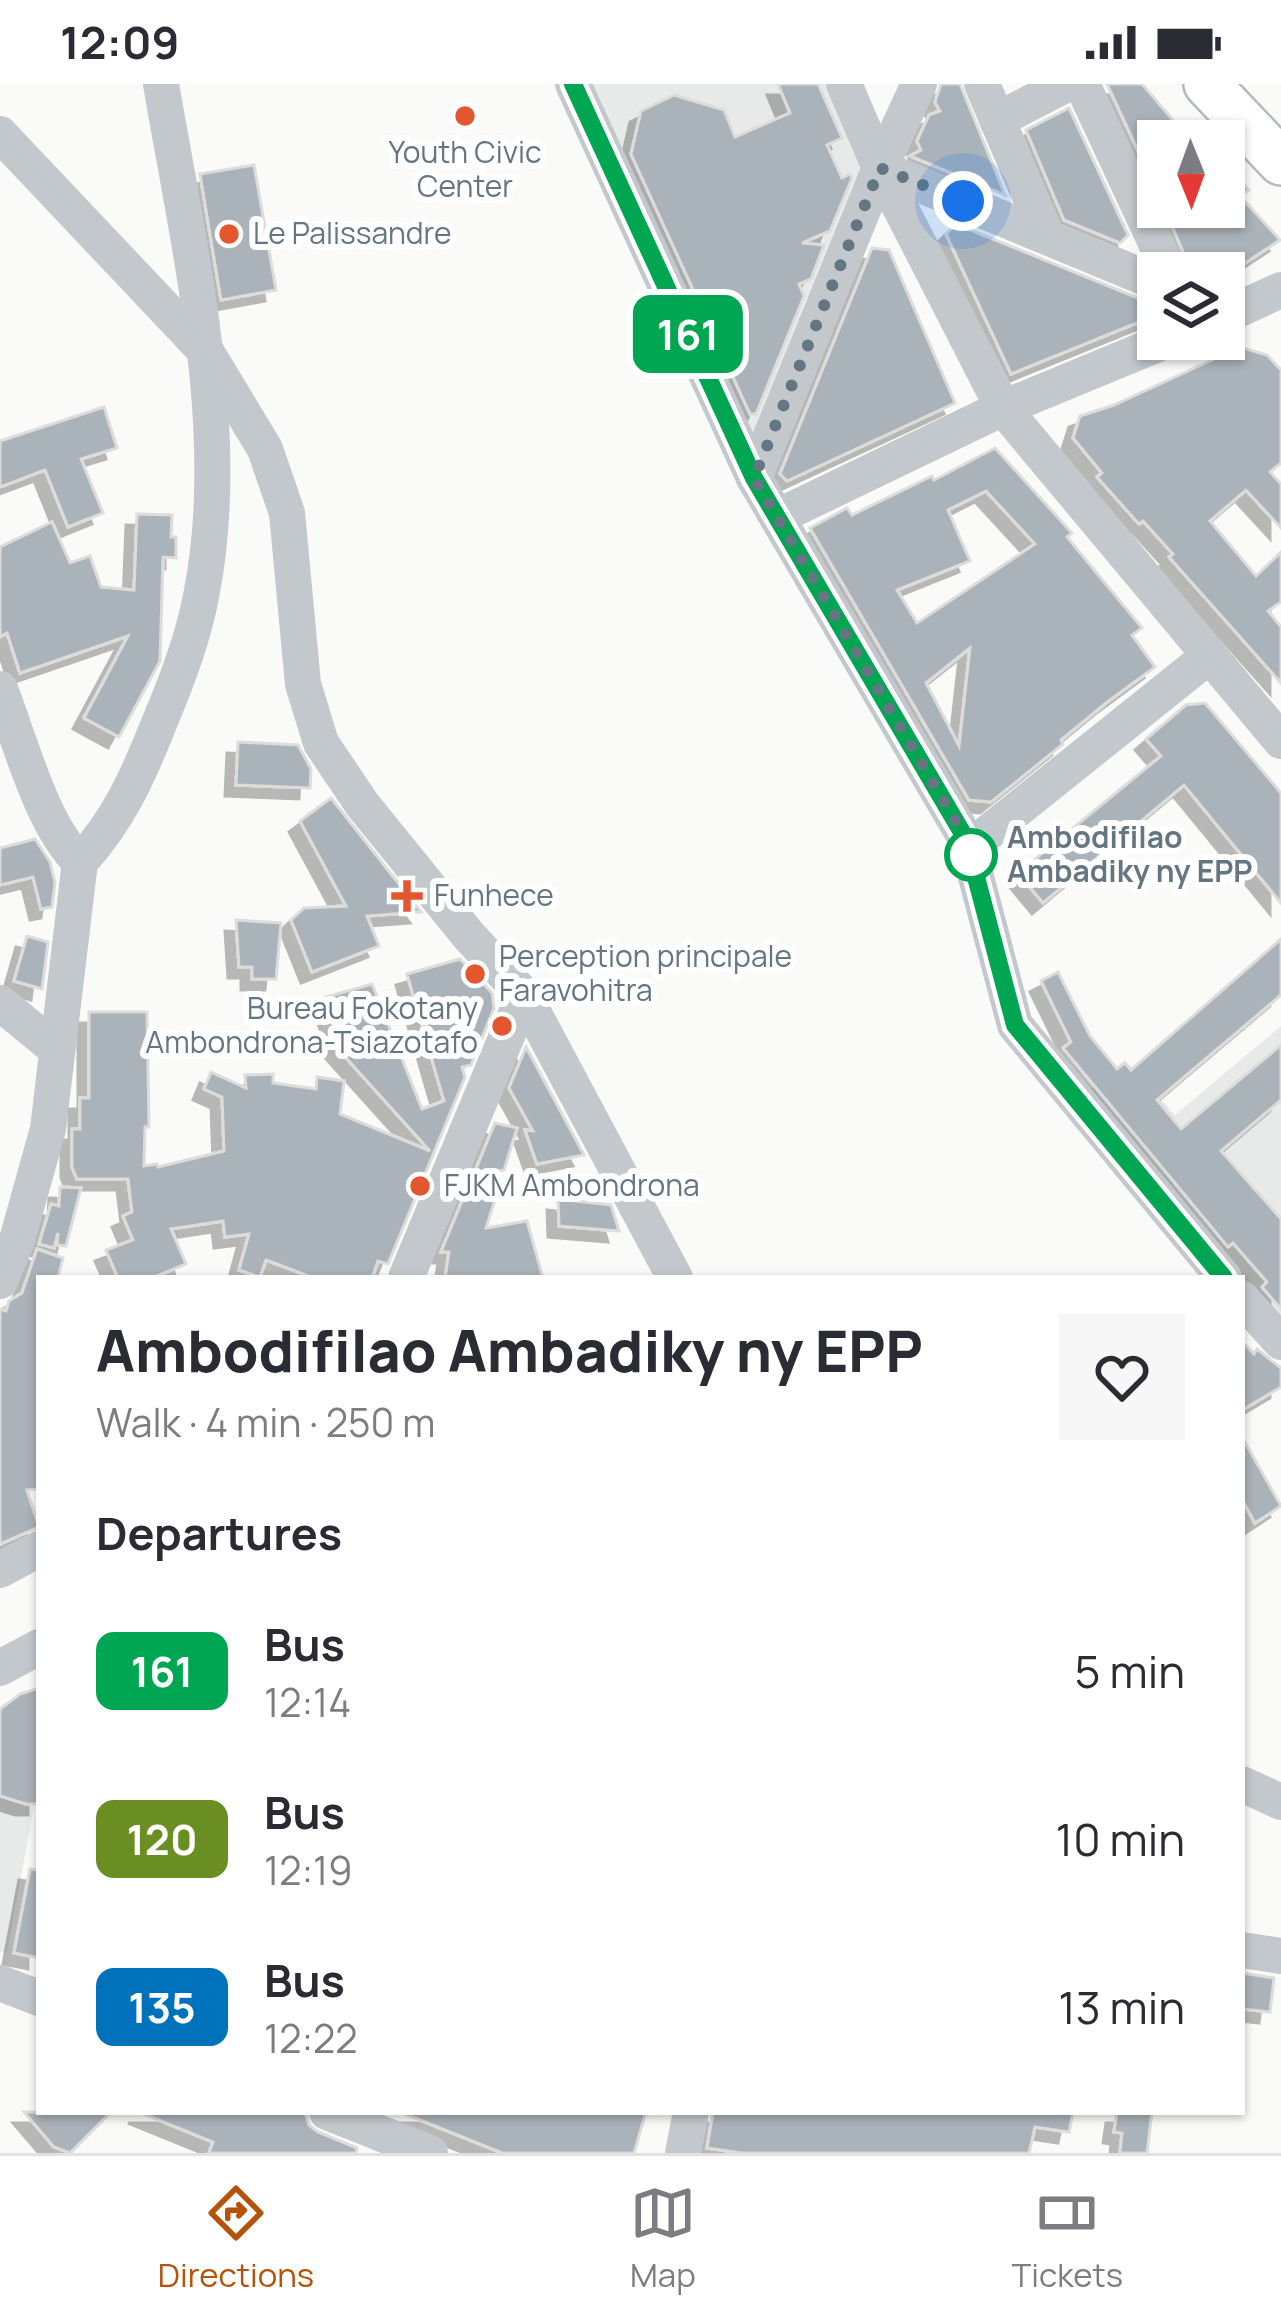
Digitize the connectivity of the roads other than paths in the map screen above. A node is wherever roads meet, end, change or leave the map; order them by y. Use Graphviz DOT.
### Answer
graph roads {
  1 [pos="161,84"];
  2 [pos="573,84"];
  3 [pos="844,84"];
  4 [pos="920,84"];
  5 [pos="982,84"];
  6 [pos="1067,84"];
  7 [pos="1082,84"];
  8 [pos="1219,97"];
  9 [pos="997,120"];
  10 [pos="0,134"];
  11 [pos="1281,162"];
  12 [pos="880,168"];
  13 [pos="1046,234"];
  14 [pos="1160,252"];
  15 [pos="1137,274"];
  16 [pos="1281,290"];
  17 [pos="1245,306"];
  18 [pos="207,353"];
  19 [pos="1137,353"];
  20 [pos="1003,408"];
  21 [pos="754,478"];
  22 [pos="777,517"];
  23 [pos="1209,656"];
  24 [pos="0,689"];
  25 [pos="1281,741"];
  26 [pos="969,848"];
  27 [pos="80,862"];
  28 [pos="524,995"];
  29 [pos="0,1003"];
  30 [pos="55,1048"];
  31 [pos="407,1275"];
  32 [pos="673,1275"];
  33 [pos="1222,1275"];
  34 [pos="0,1281"];
  35 [pos="1245,1302"];
  36 [pos="1281,1342"];
  37 [pos="36,1551"];
  38 [pos="0,1570"];
  39 [pos="36,1649"];
  40 [pos="0,1668"];
  41 [pos="1245,1785"];
  42 [pos="1281,1802"];
  43 [pos="1245,1950"];
  44 [pos="1281,1956"];
  45 [pos="0,1983"];
  46 [pos="36,1997"];
  47 [pos="335,2115"];
  48 [pos="690,2115"];
  49 [pos="430,2153"];
  50 [pos="683,2153"];
  1 -- 18 [label="street"];
  2 -- 21 [label="street"];
  3 -- 12 [label="street"];
  4 -- 12 [label="street"];
  5 -- 9 [label="street"];
  6 -- 9 [label="street"];
  7 -- 14 [label="street"];
  8 -- 11 [label="main road"];
  9 -- 13 [label="street"];
  10 -- 18 [label="street"];
  12 -- 13 [label="street"];
  12 -- 20 [label="street"];
  12 -- 21 [label="street"];
  13 -- 15 [label="street"];
  16 -- 17 [label="street"];
  18 -- 27 [label="street"];
  18 -- 28 [label="street"];
  19 -- 20 [label="street"];
  20 -- 22 [label="street"];
  20 -- 23 [label="street"];
  21 -- 22 [label="street"];
  22 -- 26 [label="street"];
  23 -- 25 [label="street"];
  23 -- 26 [label="street"];
  24 -- 27 [label="street"];
  26 -- 33 [label="street"];
  27 -- 30 [label="street"];
  28 -- 31 [label="street"];
  28 -- 32 [label="street"];
  29 -- 30 [label="street"];
  30 -- 34 [label="street"];
  35 -- 36 [label="street"];
  37 -- 38 [label="street"];
  39 -- 40 [label="street"];
  41 -- 42 [label="street"];
  43 -- 44 [label="street"];
  45 -- 46 [label="street"];
  47 -- 49 [label="street"];
  48 -- 50 [label="street"];
}
